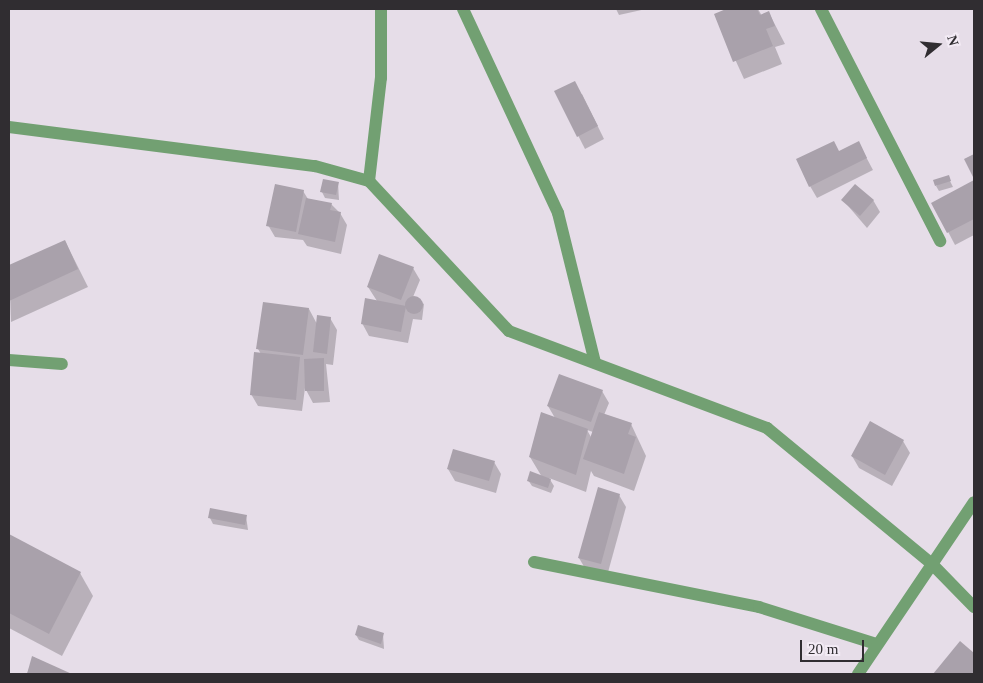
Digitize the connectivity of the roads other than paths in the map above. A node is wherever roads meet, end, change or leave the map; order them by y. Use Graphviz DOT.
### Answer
graph roads {
  1 [pos="382,9"];
  2 [pos="463,9"];
  3 [pos="821,9"];
  4 [pos="9,127"];
  5 [pos="369,182"];
  6 [pos="940,241"];
  7 [pos="9,360"];
  8 [pos="595,362"];
  9 [pos="62,364"];
  10 [pos="974,502"];
  11 [pos="534,562"];
  12 [pos="931,563"];
  13 [pos="974,607"];
  14 [pos="876,644"];
  15 [pos="858,674"];
  1 -- 5 [label="street"];
  2 -- 8 [label="street"];
  3 -- 6 [label="street"];
  4 -- 5 [label="street"];
  5 -- 8 [label="street"];
  7 -- 9 [label="street"];
  8 -- 12 [label="street"];
  10 -- 12 [label="street"];
  11 -- 14 [label="street"];
  12 -- 13 [label="street"];
  12 -- 14 [label="street"];
  14 -- 15 [label="street"];
}
